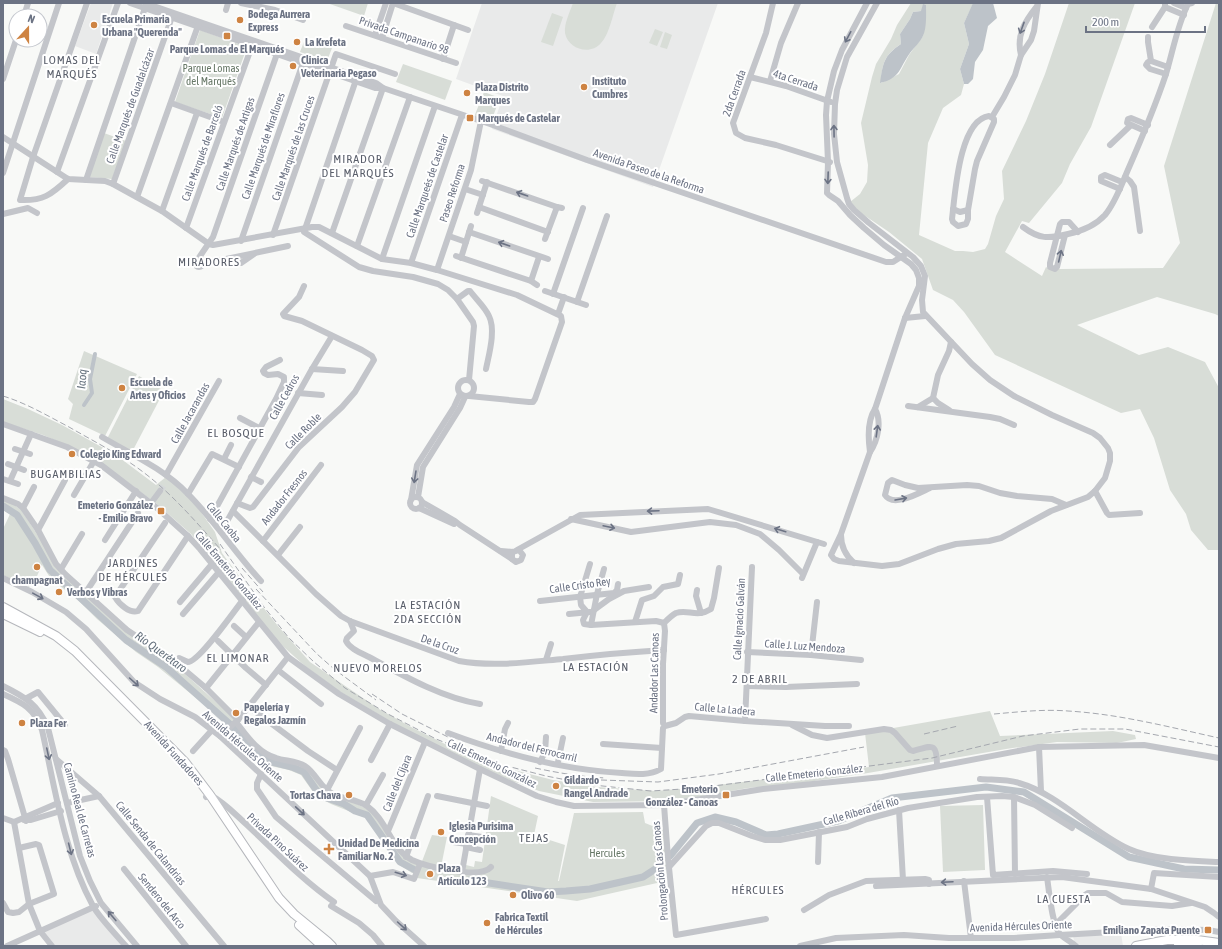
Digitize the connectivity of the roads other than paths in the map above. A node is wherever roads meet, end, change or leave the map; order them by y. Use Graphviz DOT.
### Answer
graph roads {
  1 [pos="59,3"];
  2 [pos="87,3"];
  3 [pos="118,3"];
  4 [pos="130,3"];
  5 [pos="228,3"];
  6 [pos="241,3"];
  7 [pos="386,3"];
  8 [pos="393,3"];
  9 [pos="773,3"];
  10 [pos="798,3"];
  11 [pos="867,3"];
  12 [pos="875,3"];
  13 [pos="1174,3"];
  14 [pos="1037,4"];
  15 [pos="146,5"];
  16 [pos="1165,5"];
  17 [pos="1188,5"];
  18 [pos="226,10"];
  19 [pos="173,15"];
  20 [pos="1184,15"];
  21 [pos="303,20"];
  22 [pos="199,24"];
  23 [pos="454,25"];
  24 [pos="346,26"];
  25 [pos="1152,27"];
  26 [pos="468,30"];
  27 [pos="375,35"];
  28 [pos="1148,37"];
  29 [pos="382,38"];
  30 [pos="253,43"];
  31 [pos="13,48"];
  32 [pos="278,51"];
  33 [pos="1020,55"];
  34 [pos="442,59"];
  35 [pos="303,60"];
  36 [pos="1150,61"];
  37 [pos="456,63"];
  38 [pos="1168,67"];
  39 [pos="331,70"];
  40 [pos="394,74"];
  41 [pos="1166,74"];
  42 [pos="750,78"];
  43 [pos="3,79"];
  44 [pos="356,79"];
  45 [pos="770,81"];
  46 [pos="383,88"];
  47 [pos="410,97"];
  48 [pos="827,101"];
  49 [pos="171,103"];
  50 [pos="835,104"];
  51 [pos="436,106"];
  52 [pos="197,113"];
  53 [pos="462,115"];
  54 [pos="992,117"];
  55 [pos="481,121"];
  56 [pos="224,122"];
  57 [pos="1148,125"];
  58 [pos="1130,126"];
  59 [pos="1145,132"];
  60 [pos="3,137"];
  61 [pos="13,144"];
  62 [pos="1110,145"];
  63 [pos="33,157"];
  64 [pos="828,162"];
  65 [pos="837,162"];
  66 [pos="58,172"];
  67 [pos="3,173"];
  68 [pos="68,179"];
  69 [pos="1124,179"];
  70 [pos="86,180"];
  71 [pos="113,184"];
  72 [pos="465,189"];
  73 [pos="1120,189"];
  74 [pos="483,195"];
  75 [pos="137,197"];
  76 [pos="847,198"];
  77 [pos="838,201"];
  78 [pos="583,208"];
  79 [pos="953,209"];
  80 [pos="968,210"];
  81 [pos="162,211"];
  82 [pos="36,213"];
  83 [pos="3,214"];
  84 [pos="607,216"];
  85 [pos="869,223"];
  86 [pos="1023,227"];
  87 [pos="186,228"];
  88 [pos="305,228"];
  89 [pos="864,228"];
  90 [pos="1140,231"];
  91 [pos="548,232"];
  92 [pos="1078,232"];
  93 [pos="332,233"];
  94 [pos="273,235"];
  95 [pos="1065,235"];
  96 [pos="449,236"];
  97 [pos="1056,237"];
  98 [pos="546,238"];
  99 [pos="241,241"];
  100 [pos="466,242"];
  101 [pos="209,244"];
  102 [pos="288,246"];
  103 [pos="357,246"];
  104 [pos="907,253"];
  105 [pos="539,256"];
  106 [pos="901,257"];
  107 [pos="382,258"];
  108 [pos="548,259"];
  109 [pos="411,263"];
  110 [pos="437,270"];
  111 [pos="531,281"];
  112 [pos="537,285"];
  113 [pos="304,286"];
  114 [pos="545,291"];
  115 [pos="553,294"];
  116 [pos="564,297"];
  117 [pos="457,299"];
  118 [pos="577,302"];
  119 [pos="586,305"];
  120 [pos="558,314"];
  121 [pos="925,316"];
  122 [pos="906,318"];
  123 [pos="332,336"];
  124 [pos="951,342"];
  125 [pos="960,352"];
  126 [pos="946,358"];
  127 [pos="280,360"];
  128 [pos="312,369"];
  129 [pos="486,369"];
  130 [pos="343,371"];
  131 [pos="469,380"];
  132 [pos="219,381"];
  133 [pos="474,390"];
  134 [pos="298,393"];
  135 [pos="322,395"];
  136 [pos="465,396"];
  137 [pos="486,397"];
  138 [pos="933,398"];
  139 [pos="908,406"];
  140 [pos="918,407"];
  141 [pos="951,412"];
  142 [pos="240,418"];
  143 [pos="3,424"];
  144 [pos="1014,425"];
  145 [pos="261,429"];
  146 [pos="31,434"];
  147 [pos="102,437"];
  148 [pos="231,445"];
  149 [pos="15,449"];
  150 [pos="23,452"];
  151 [pos="30,454"];
  152 [pos="224,459"];
  153 [pos="94,461"];
  154 [pos="8,464"];
  155 [pos="321,465"];
  156 [pos="16,467"];
  157 [pos="239,467"];
  158 [pos="24,470"];
  159 [pos="168,476"];
  160 [pos="252,477"];
  161 [pos="3,479"];
  162 [pos="64,480"];
  163 [pos="10,481"];
  164 [pos="261,482"];
  165 [pos="18,484"];
  166 [pos="165,484"];
  167 [pos="34,487"];
  168 [pos="930,488"];
  169 [pos="136,491"];
  170 [pos="160,491"];
  171 [pos="1095,491"];
  172 [pos="188,494"];
  173 [pos="74,495"];
  174 [pos="3,498"];
  175 [pos="411,500"];
  176 [pos="420,500"];
  177 [pos="151,503"];
  178 [pos="238,503"];
  179 [pos="1066,505"];
  180 [pos="23,508"];
  181 [pos="419,508"];
  182 [pos="233,511"];
  183 [pos="138,513"];
  184 [pos="593,513"];
  185 [pos="1140,513"];
  186 [pos="739,518"];
  187 [pos="210,519"];
  188 [pos="571,519"];
  189 [pos="748,520"];
  190 [pos="592,523"];
  191 [pos="165,524"];
  192 [pos="460,525"];
  193 [pos="736,525"];
  194 [pos="300,527"];
  195 [pos="745,527"];
  196 [pos="38,530"];
  197 [pos="221,532"];
  198 [pos="82,534"];
  199 [pos="840,534"];
  200 [pos="188,536"];
  201 [pos="105,540"];
  202 [pos="263,541"];
  203 [pos="818,542"];
  204 [pos="530,543"];
  205 [pos="824,544"];
  206 [pos="500,551"];
  207 [pos="515,551"];
  208 [pos="278,555"];
  209 [pos="523,555"];
  210 [pos="512,559"];
  211 [pos="854,563"];
  212 [pos="212,564"];
  213 [pos="590,564"];
  214 [pos="752,567"];
  215 [pos="719,568"];
  216 [pos="61,569"];
  217 [pos="604,569"];
  218 [pos="219,572"];
  219 [pos="680,575"];
  220 [pos="3,578"];
  221 [pos="261,581"];
  222 [pos="618,584"];
  223 [pos="649,587"];
  224 [pos="697,590"];
  225 [pos="86,592"];
  226 [pos="597,594"];
  227 [pos="580,597"];
  228 [pos="243,600"];
  229 [pos="540,601"];
  230 [pos="180,602"];
  231 [pos="816,602"];
  232 [pos="3,607"];
  233 [pos="591,611"];
  234 [pos="701,613"];
  235 [pos="3,614"];
  236 [pos="183,614"];
  237 [pos="569,614"];
  238 [pos="350,621"];
  239 [pos="259,622"];
  240 [pos="635,622"];
  241 [pos="664,623"];
  242 [pos="234,626"];
  243 [pos="246,637"];
  244 [pos="218,641"];
  245 [pos="551,644"];
  246 [pos="664,650"];
  247 [pos="747,652"];
  248 [pos="232,655"];
  249 [pos="811,655"];
  250 [pos="288,657"];
  251 [pos="179,658"];
  252 [pos="546,660"];
  253 [pos="861,660"];
  254 [pos="278,670"];
  255 [pos="857,684"];
  256 [pos="266,685"];
  257 [pos="3,686"];
  258 [pos="746,686"];
  259 [pos="206,688"];
  260 [pos="3,694"];
  261 [pos="27,698"];
  262 [pos="478,703"];
  263 [pos="321,704"];
  264 [pos="248,706"];
  265 [pos="745,721"];
  266 [pos="236,722"];
  267 [pos="788,723"];
  268 [pos="390,724"];
  269 [pos="508,724"];
  270 [pos="66,725"];
  271 [pos="663,725"];
  272 [pos="849,726"];
  273 [pos="360,728"];
  274 [pos="212,730"];
  275 [pos="448,733"];
  276 [pos="220,736"];
  277 [pos="546,736"];
  278 [pos="563,738"];
  279 [pos="425,742"];
  280 [pos="603,744"];
  281 [pos="1039,747"];
  282 [pos="662,748"];
  283 [pos="3,750"];
  284 [pos="193,751"];
  285 [pos="501,751"];
  286 [pos="1219,758"];
  287 [pos="56,759"];
  288 [pos="371,760"];
  289 [pos="543,762"];
  290 [pos="558,762"];
  291 [pos="937,766"];
  292 [pos="590,767"];
  293 [pos="480,769"];
  294 [pos="661,769"];
  295 [pos="338,770"];
  296 [pos="261,774"];
  297 [pos="383,775"];
  298 [pos="980,779"];
  299 [pos="326,790"];
  300 [pos="1041,791"];
  301 [pos="99,796"];
  302 [pos="208,796"];
  303 [pos="428,796"];
  304 [pos="437,796"];
  305 [pos="987,797"];
  306 [pos="1014,797"];
  307 [pos="474,802"];
  308 [pos="58,803"];
  309 [pos="67,804"];
  310 [pos="366,805"];
  311 [pos="664,805"];
  312 [pos="487,806"];
  313 [pos="899,810"];
  314 [pos="61,811"];
  315 [pos="3,818"];
  316 [pos="21,820"];
  317 [pos="1072,828"];
  318 [pos="388,831"];
  319 [pos="819,832"];
  320 [pos="468,835"];
  321 [pos="482,837"];
  322 [pos="453,842"];
  323 [pos="466,846"];
  324 [pos="19,848"];
  325 [pos="480,850"];
  326 [pos="406,856"];
  327 [pos="818,862"];
  328 [pos="1219,862"];
  329 [pos="420,864"];
  330 [pos="491,867"];
  331 [pos="669,867"];
  332 [pos="124,869"];
  333 [pos="462,872"];
  334 [pos="1015,874"];
  335 [pos="370,876"];
  336 [pos="1047,877"];
  337 [pos="1085,877"];
  338 [pos="1219,877"];
  339 [pos="903,880"];
  340 [pos="964,881"];
  341 [pos="929,884"];
  342 [pos="876,886"];
  343 [pos="1151,890"];
  344 [pos="376,901"];
  345 [pos="3,903"];
  346 [pos="101,903"];
  347 [pos="1192,903"];
  348 [pos="29,904"];
  349 [pos="94,907"];
  350 [pos="804,910"];
  351 [pos="1219,918"];
  352 [pos="766,920"];
  353 [pos="1055,925"];
  354 [pos="40,931"];
  355 [pos="1219,932"];
  356 [pos="1060,935"];
  357 [pos="971,938"];
  358 [pos="1219,943"];
  359 [pos="7,946"];
  360 [pos="52,946"];
  361 [pos="126,946"];
  362 [pos="137,946"];
  363 [pos="186,946"];
  364 [pos="224,946"];
  365 [pos="322,946"];
  366 [pos="332,946"];
  367 [pos="382,946"];
  368 [pos="424,946"];
  369 [pos="800,946"];
  370 [pos="1076,946"];
  371 [pos="1136,946"];
  372 [pos="1161,946"];
  373 [pos="1198,946"];
  1 -- 61 [label="street"];
  2 -- 63 [label="street"];
  3 -- 66 [label="street"];
  4 -- 15 [label="street, Avenida Paseo de la Reforma"];
  5 -- 18 [label="street"];
  6 -- 21 [label="street"];
  7 -- 27 [label="street"];
  8 -- 23 [label="street"];
  8 -- 29 [label="street"];
  9 -- 42 [label="street, 2da Cerrada"];
  10 -- 45 [label="street"];
  11 -- 48 [label="street, one-way"];
  12 -- 50 [label="street"];
  13 -- 17 [label="street"];
  14 -- 33 [label="street"];
  14 -- 33 [label="street, one-way"];
  15 -- 19 [label="street, Avenida Paseo de la Reforma"];
  15 -- 70 [label="street"];
  16 -- 20 [label="street"];
  16 -- 25 [label="street"];
  17 -- 20 [label="street"];
  19 -- 22 [label="street, Avenida Paseo de la Reforma"];
  19 -- 71 [label="street, Calle Marqués de Guadalcázar"];
  20 -- 38 [label="street"];
  22 -- 30 [label="street, Avenida Paseo de la Reforma"];
  22 -- 49 [label="street"];
  23 -- 26 [label="street"];
  23 -- 34 [label="street"];
  24 -- 27 [label="street, Privada Campanario 98"];
  27 -- 29 [label="street, Privada Campanario 98"];
  28 -- 36 [label="street"];
  29 -- 34 [label="street, Privada Campanario 98"];
  30 -- 32 [label="street, Avenida Paseo de la Reforma"];
  30 -- 56 [label="street, Calle Marqués de Barceló"];
  31 -- 43 [label="street"];
  32 -- 35 [label="street, Avenida Paseo de la Reforma"];
  32 -- 101 [label="street, Calle Marqués de Artigas"];
  33 -- 54 [label="street"];
  34 -- 37 [label="street, Privada Campanario 98"];
  35 -- 39 [label="street, Avenida Paseo de la Reforma"];
  35 -- 99 [label="street, Calle Marqués de Miraflores"];
  36 -- 38 [label="street"];
  36 -- 41 [label="street"];
  38 -- 41 [label="street"];
  39 -- 40 [label="street, Calle Marqués de las Cruces"];
  39 -- 44 [label="street, Avenida Paseo de la Reforma"];
  39 -- 94 [label="street, Calle Marqués de las Cruces"];
  41 -- 57 [label="street"];
  42 -- 45 [label="street, 4ta Cerrada"];
  42 -- 64 [label="street, 2da Cerrada"];
  44 -- 46 [label="street, Avenida Paseo de la Reforma"];
  44 -- 88 [label="street"];
  45 -- 48 [label="street, 4ta Cerrada"];
  46 -- 47 [label="street, Avenida Paseo de la Reforma"];
  46 -- 93 [label="street"];
  47 -- 51 [label="street, Avenida Paseo de la Reforma"];
  47 -- 103 [label="street"];
  48 -- 50 [label="street, 4ta Cerrada"];
  48 -- 64 [label="street"];
  49 -- 52 [label="street"];
  49 -- 75 [label="street"];
  65 -- 50 [label="street, one-way"];
  51 -- 53 [label="street, Avenida Paseo de la Reforma"];
  51 -- 107 [label="street"];
  52 -- 56 [label="street"];
  52 -- 81 [label="street"];
  53 -- 55 [label="street, Avenida Paseo de la Reforma"];
  53 -- 109 [label="street, Calle Marqueés de Castelar"];
  54 -- 79 [label="street"];
  54 -- 80 [label="street"];
  55 -- 72 [label="street, Paseo Reforma"];
  55 -- 106 [label="street, Avenida Paseo de la Reforma"];
  56 -- 87 [label="street, Calle Marqués de Barceló"];
  57 -- 58 [label="street"];
  57 -- 59 [label="street"];
  58 -- 59 [label="street"];
  58 -- 62 [label="street"];
  59 -- 69 [label="street"];
  60 -- 61 [label="street"];
  61 -- 63 [label="street"];
  61 -- 67 [label="street"];
  63 -- 66 [label="street"];
  63 -- 68 [label="street"];
  64 -- 65 [label="street, 2da Cerrada"];
  64 -- 77 [label="street, one-way"];
  65 -- 76 [label="street"];
  66 -- 68 [label="street"];
  68 -- 70 [label="street"];
  69 -- 73 [label="street"];
  69 -- 73 [label="street"];
  69 -- 90 [label="street"];
  70 -- 71 [label="street"];
  71 -- 75 [label="street"];
  72 -- 74 [label="street"];
  72 -- 96 [label="street, Paseo Reforma"];
  73 -- 92 [label="street"];
  74 -- 91 [label="street"];
  91 -- 74 [label="street, one-way"];
  75 -- 81 [label="street"];
  76 -- 77 [label="street"];
  76 -- 85 [label="street"];
  77 -- 89 [label="street"];
  78 -- 115 [label="street"];
  79 -- 80 [label="street"];
  79 -- 80 [label="street"];
  81 -- 87 [label="street"];
  82 -- 83 [label="street"];
  84 -- 118 [label="street"];
  85 -- 89 [label="street"];
  85 -- 104 [label="street"];
  86 -- 97 [label="street"];
  87 -- 101 [label="street"];
  88 -- 93 [label="street"];
  88 -- 94 [label="street"];
  88 -- 117 [label="street"];
  89 -- 106 [label="street"];
  91 -- 98 [label="street"];
  92 -- 95 [label="street"];
  92 -- 97 [label="street"];
  93 -- 103 [label="street"];
  94 -- 99 [label="street"];
  95 -- 97 [label="street"];
  97 -- 95 [label="street, one-way"];
  96 -- 100 [label="street"];
  96 -- 110 [label="street, Paseo Reforma"];
  99 -- 101 [label="street"];
  105 -- 100 [label="street, one-way"];
  100 -- 111 [label="street"];
  101 -- 102 [label="street, Calle Marqués de Artigas"];
  103 -- 107 [label="street"];
  104 -- 106 [label="street, Avenida Paseo de la Reforma"];
  104 -- 121 [label="street"];
  105 -- 108 [label="street"];
  105 -- 111 [label="street"];
  106 -- 122 [label="street"];
  107 -- 109 [label="street"];
  109 -- 110 [label="street"];
  110 -- 120 [label="street"];
  111 -- 112 [label="street"];
  113 -- 123 [label="street"];
  114 -- 115 [label="street"];
  115 -- 116 [label="street"];
  116 -- 118 [label="street"];
  116 -- 120 [label="street"];
  117 -- 129 [label="street"];
  117 -- 131 [label="street"];
  118 -- 119 [label="street"];
  120 -- 137 [label="street"];
  121 -- 122 [label="street"];
  121 -- 124 [label="street"];
  122 -- 199 [label="street"];
  123 -- 128 [label="street, Calle Cedros"];
  123 -- 178 [label="street, Calle Roble"];
  124 -- 125 [label="street"];
  124 -- 126 [label="street"];
  125 -- 126 [label="street"];
  125 -- 171 [label="street"];
  126 -- 138 [label="street"];
  127 -- 145 [label="street"];
  128 -- 130 [label="street"];
  128 -- 134 [label="street, Calle Cedros"];
  131 -- 133 [label="street"];
  131 -- 136 [label="street"];
  132 -- 159 [label="street, Calle Jacarandas"];
  133 -- 136 [label="street"];
  133 -- 137 [label="street"];
  134 -- 135 [label="street"];
  134 -- 160 [label="street, Calle Cedros"];
  136 -- 137 [label="street"];
  136 -- 175 [label="street, one-way"];
  136 -- 176 [label="street"];
  138 -- 140 [label="street"];
  138 -- 141 [label="street"];
  139 -- 140 [label="street"];
  140 -- 141 [label="street"];
  141 -- 144 [label="street"];
  142 -- 145 [label="street"];
  143 -- 146 [label="street, Calle Emeterio González"];
  145 -- 157 [label="street"];
  146 -- 150 [label="street"];
  146 -- 153 [label="street, Calle Emeterio González"];
  147 -- 159 [label="street, Calle Caoba"];
  148 -- 152 [label="street"];
  149 -- 150 [label="street"];
  150 -- 151 [label="street"];
  150 -- 156 [label="street"];
  152 -- 157 [label="street"];
  152 -- 172 [label="street"];
  153 -- 169 [label="street, Calle Emeterio González"];
  153 -- 173 [label="street"];
  154 -- 156 [label="street"];
  155 -- 202 [label="street, Andador Fresnos"];
  156 -- 158 [label="street"];
  156 -- 163 [label="street"];
  157 -- 187 [label="street"];
  159 -- 166 [label="street, Calle Jacarandas"];
  159 -- 172 [label="street, Calle Caoba"];
  160 -- 164 [label="street"];
  160 -- 178 [label="street, Calle Cedros"];
  161 -- 163 [label="street"];
  162 -- 196 [label="street"];
  163 -- 165 [label="street"];
  167 -- 180 [label="street"];
  168 -- 168 [label="street, one-way"];
  168 -- 179 [label="street"];
  169 -- 177 [label="street, Calle Emeterio González"];
  169 -- 201 [label="street"];
  170 -- 177 [label="street"];
  171 -- 179 [label="street"];
  171 -- 185 [label="street"];
  172 -- 187 [label="street, Calle Caoba"];
  174 -- 180 [label="street"];
  175 -- 176 [label="street"];
  175 -- 181 [label="street"];
  176 -- 181 [label="street"];
  176 -- 192 [label="street"];
  177 -- 200 [label="street, Calle Emeterio González"];
  178 -- 182 [label="street, Calle Cedros"];
  179 -- 211 [label="street"];
  180 -- 196 [label="street"];
  181 -- 192 [label="street"];
  182 -- 197 [label="street, Calle Cedros"];
  182 -- 202 [label="street, De la Cruz"];
  183 -- 225 [label="street"];
  186 -- 184 [label="street, one-way"];
  184 -- 188 [label="street"];
  184 -- 190 [label="street"];
  186 -- 189 [label="street"];
  186 -- 193 [label="street"];
  187 -- 197 [label="street, Calle Caoba"];
  188 -- 190 [label="street"];
  188 -- 204 [label="street"];
  189 -- 195 [label="street"];
  203 -- 189 [label="street, one-way"];
  190 -- 193 [label="street, one-way"];
  191 -- 200 [label="street"];
  192 -- 206 [label="street"];
  193 -- 195 [label="street"];
  194 -- 208 [label="street"];
  195 -- 203 [label="street"];
  196 -- 216 [label="street"];
  197 -- 221 [label="street, Calle Caoba"];
  198 -- 216 [label="street"];
  199 -- 211 [label="street"];
  199 -- 211 [label="street"];
  200 -- 212 [label="street, Calle Emeterio González"];
  202 -- 208 [label="street, De la Cruz"];
  203 -- 205 [label="street"];
  204 -- 207 [label="street"];
  204 -- 209 [label="street"];
  206 -- 207 [label="street"];
  206 -- 210 [label="street"];
  207 -- 209 [label="street"];
  207 -- 210 [label="street"];
  208 -- 238 [label="street, De la Cruz"];
  209 -- 210 [label="street"];
  212 -- 218 [label="street, Calle Emeterio González"];
  212 -- 230 [label="street"];
  213 -- 227 [label="street"];
  214 -- 247 [label="street, Calle Ignacio Galván"];
  215 -- 234 [label="street"];
  216 -- 225 [label="street"];
  217 -- 226 [label="street"];
  218 -- 228 [label="street, Calle Emeterio González"];
  218 -- 236 [label="street"];
  219 -- 240 [label="street"];
  220 -- 274 [label="street, Avenida Hércules Oriente, one-way"];
  222 -- 226 [label="street, Calle Cristo Rey"];
  223 -- 233 [label="street"];
  224 -- 234 [label="street"];
  225 -- 259 [label="street"];
  226 -- 227 [label="street, Calle Cristo Rey"];
  226 -- 233 [label="street"];
  227 -- 229 [label="street, Calle Cristo Rey"];
  227 -- 233 [label="street"];
  228 -- 239 [label="street, Calle Emeterio González"];
  228 -- 251 [label="street"];
  231 -- 249 [label="street"];
  232 -- 302 [label="main road, Avenida Fundadores"];
  233 -- 237 [label="street"];
  233 -- 240 [label="street"];
  234 -- 241 [label="street"];
  235 -- 302 [label="main road, Avenida Fundadores"];
  238 -- 252 [label="street, De la Cruz"];
  238 -- 262 [label="street"];
  239 -- 243 [label="street"];
  239 -- 250 [label="street, Calle Emeterio González"];
  240 -- 241 [label="street"];
  241 -- 246 [label="street, Andador Las Canoas"];
  242 -- 243 [label="street"];
  243 -- 248 [label="street"];
  244 -- 248 [label="street"];
  245 -- 252 [label="street"];
  246 -- 252 [label="street, De la Cruz"];
  246 -- 271 [label="street, Andador Las Canoas"];
  247 -- 249 [label="street, Calle J. Luz Mendoza"];
  247 -- 258 [label="street, Calle Ignacio Galván"];
  248 -- 256 [label="street"];
  248 -- 259 [label="street"];
  249 -- 253 [label="street, Calle J. Luz Mendoza"];
  250 -- 254 [label="street"];
  250 -- 268 [label="street, Calle Emeterio González"];
  254 -- 256 [label="street"];
  254 -- 263 [label="street"];
  255 -- 258 [label="street"];
  256 -- 264 [label="street"];
  257 -- 261 [label="street, Camino Real de Carretas"];
  258 -- 265 [label="street, Calle Ignacio Galván"];
  259 -- 266 [label="street"];
  260 -- 308 [label="street, Camino Real de Carretas, one-way"];
  261 -- 270 [label="street"];
  261 -- 287 [label="street, Camino Real de Carretas"];
  264 -- 266 [label="street"];
  264 -- 295 [label="street"];
  265 -- 267 [label="street, Calle La Ladera"];
  265 -- 271 [label="street, Calle La Ladera"];
  266 -- 276 [label="street"];
  266 -- 299 [label="street"];
  267 -- 272 [label="street, Calle La Ladera"];
  267 -- 291 [label="street, Calle La Ladera"];
  268 -- 279 [label="street, Calle Emeterio González"];
  268 -- 288 [label="street"];
  269 -- 285 [label="street"];
  271 -- 282 [label="street, Andador Las Canoas"];
  273 -- 295 [label="street"];
  274 -- 276 [label="street, Avenida Hércules Oriente"];
  274 -- 284 [label="street"];
  275 -- 285 [label="street, Andador del Ferrocarril"];
  276 -- 296 [label="street, Avenida Hércules Oriente"];
  277 -- 289 [label="street"];
  278 -- 290 [label="street"];
  279 -- 293 [label="street, Calle Emeterio González"];
  279 -- 318 [label="street, Calle del Cíjara"];
  280 -- 282 [label="street"];
  281 -- 286 [label="street, Calle Emeterio González"];
  281 -- 291 [label="street, Calle Emeterio González"];
  281 -- 300 [label="street"];
  282 -- 294 [label="street, Andador Las Canoas"];
  283 -- 316 [label="street"];
  285 -- 289 [label="street, Andador del Ferrocarril"];
  287 -- 301 [label="street, Calle Senda de Calandrias"];
  287 -- 309 [label="street, Camino Real de Carretas"];
  289 -- 290 [label="street"];
  289 -- 294 [label="street, Andador del Ferrocarril"];
  290 -- 292 [label="street"];
  291 -- 311 [label="street, Calle Emeterio González"];
  293 -- 307 [label="street"];
  293 -- 311 [label="street, Calle Emeterio González"];
  295 -- 299 [label="street"];
  296 -- 335 [label="street, Avenida Hércules Oriente, one-way"];
  296 -- 344 [label="street"];
  297 -- 310 [label="street"];
  298 -- 300 [label="street"];
  299 -- 310 [label="street"];
  300 -- 328 [label="street"];
  301 -- 309 [label="street"];
  301 -- 364 [label="street, Calle Senda de Calandrias"];
  302 -- 365 [label="main road, Avenida Fundadores"];
  302 -- 366 [label="main road, Avenida Fundadores"];
  302 -- 367 [label="street, Privada Pino Suárez"];
  303 -- 326 [label="street"];
  304 -- 307 [label="street"];
  305 -- 306 [label="street, Calle Ribera del Río"];
  305 -- 313 [label="street, Calle Ribera del Río"];
  305 -- 334 [label="street"];
  306 -- 317 [label="street, Calle Ribera del Río"];
  306 -- 334 [label="street"];
  307 -- 312 [label="street"];
  307 -- 320 [label="street"];
  308 -- 314 [label="street, Camino Real de Carretas"];
  308 -- 316 [label="street"];
  309 -- 346 [label="street, Camino Real de Carretas"];
  310 -- 318 [label="street"];
  311 -- 331 [label="street, Prolongación Las Canoas"];
  313 -- 319 [label="street, Calle Ribera del Río"];
  313 -- 339 [label="street"];
  314 -- 316 [label="street"];
  314 -- 349 [label="street, Camino Real de Carretas, one-way"];
  315 -- 316 [label="street"];
  316 -- 324 [label="street"];
  318 -- 326 [label="street"];
  319 -- 327 [label="street"];
  319 -- 331 [label="street, Calle Ribera del Río"];
  320 -- 321 [label="street"];
  320 -- 323 [label="street"];
  322 -- 323 [label="street"];
  323 -- 325 [label="street"];
  323 -- 333 [label="street"];
  324 -- 348 [label="street"];
  324 -- 348 [label="street"];
  326 -- 329 [label="street"];
  329 -- 333 [label="street"];
  335 -- 329 [label="street, one-way"];
  330 -- 333 [label="street"];
  331 -- 352 [label="street, Prolongación Las Canoas"];
  332 -- 363 [label="street, Sendero del Arco"];
  334 -- 337 [label="street"];
  335 -- 368 [label="street, Avenida Hércules Oriente, one-way"];
  336 -- 337 [label="street"];
  336 -- 340 [label="street"];
  336 -- 353 [label="street"];
  337 -- 343 [label="street"];
  338 -- 343 [label="street"];
  339 -- 341 [label="street"];
  339 -- 350 [label="street"];
  340 -- 341 [label="street, one-way"];
  340 -- 357 [label="street"];
  341 -- 342 [label="street"];
  343 -- 347 [label="street"];
  345 -- 348 [label="street"];
  346 -- 349 [label="street"];
  362 -- 346 [label="street, Camino Real de Carretas, one-way"];
  347 -- 351 [label="street"];
  347 -- 353 [label="street"];
  348 -- 354 [label="street"];
  349 -- 354 [label="street"];
  349 -- 361 [label="street, Camino Real de Carretas"];
  353 -- 356 [label="street"];
  354 -- 359 [label="street"];
  354 -- 360 [label="street"];
  355 -- 356 [label="street, Avenida Hércules Oriente"];
  356 -- 357 [label="street, Avenida Hércules Oriente"];
  356 -- 370 [label="street"];
  357 -- 369 [label="street, Avenida Hércules Oriente"];
  358 -- 371 [label="main road"];
  372 -- 373 [label="main road"];
}
